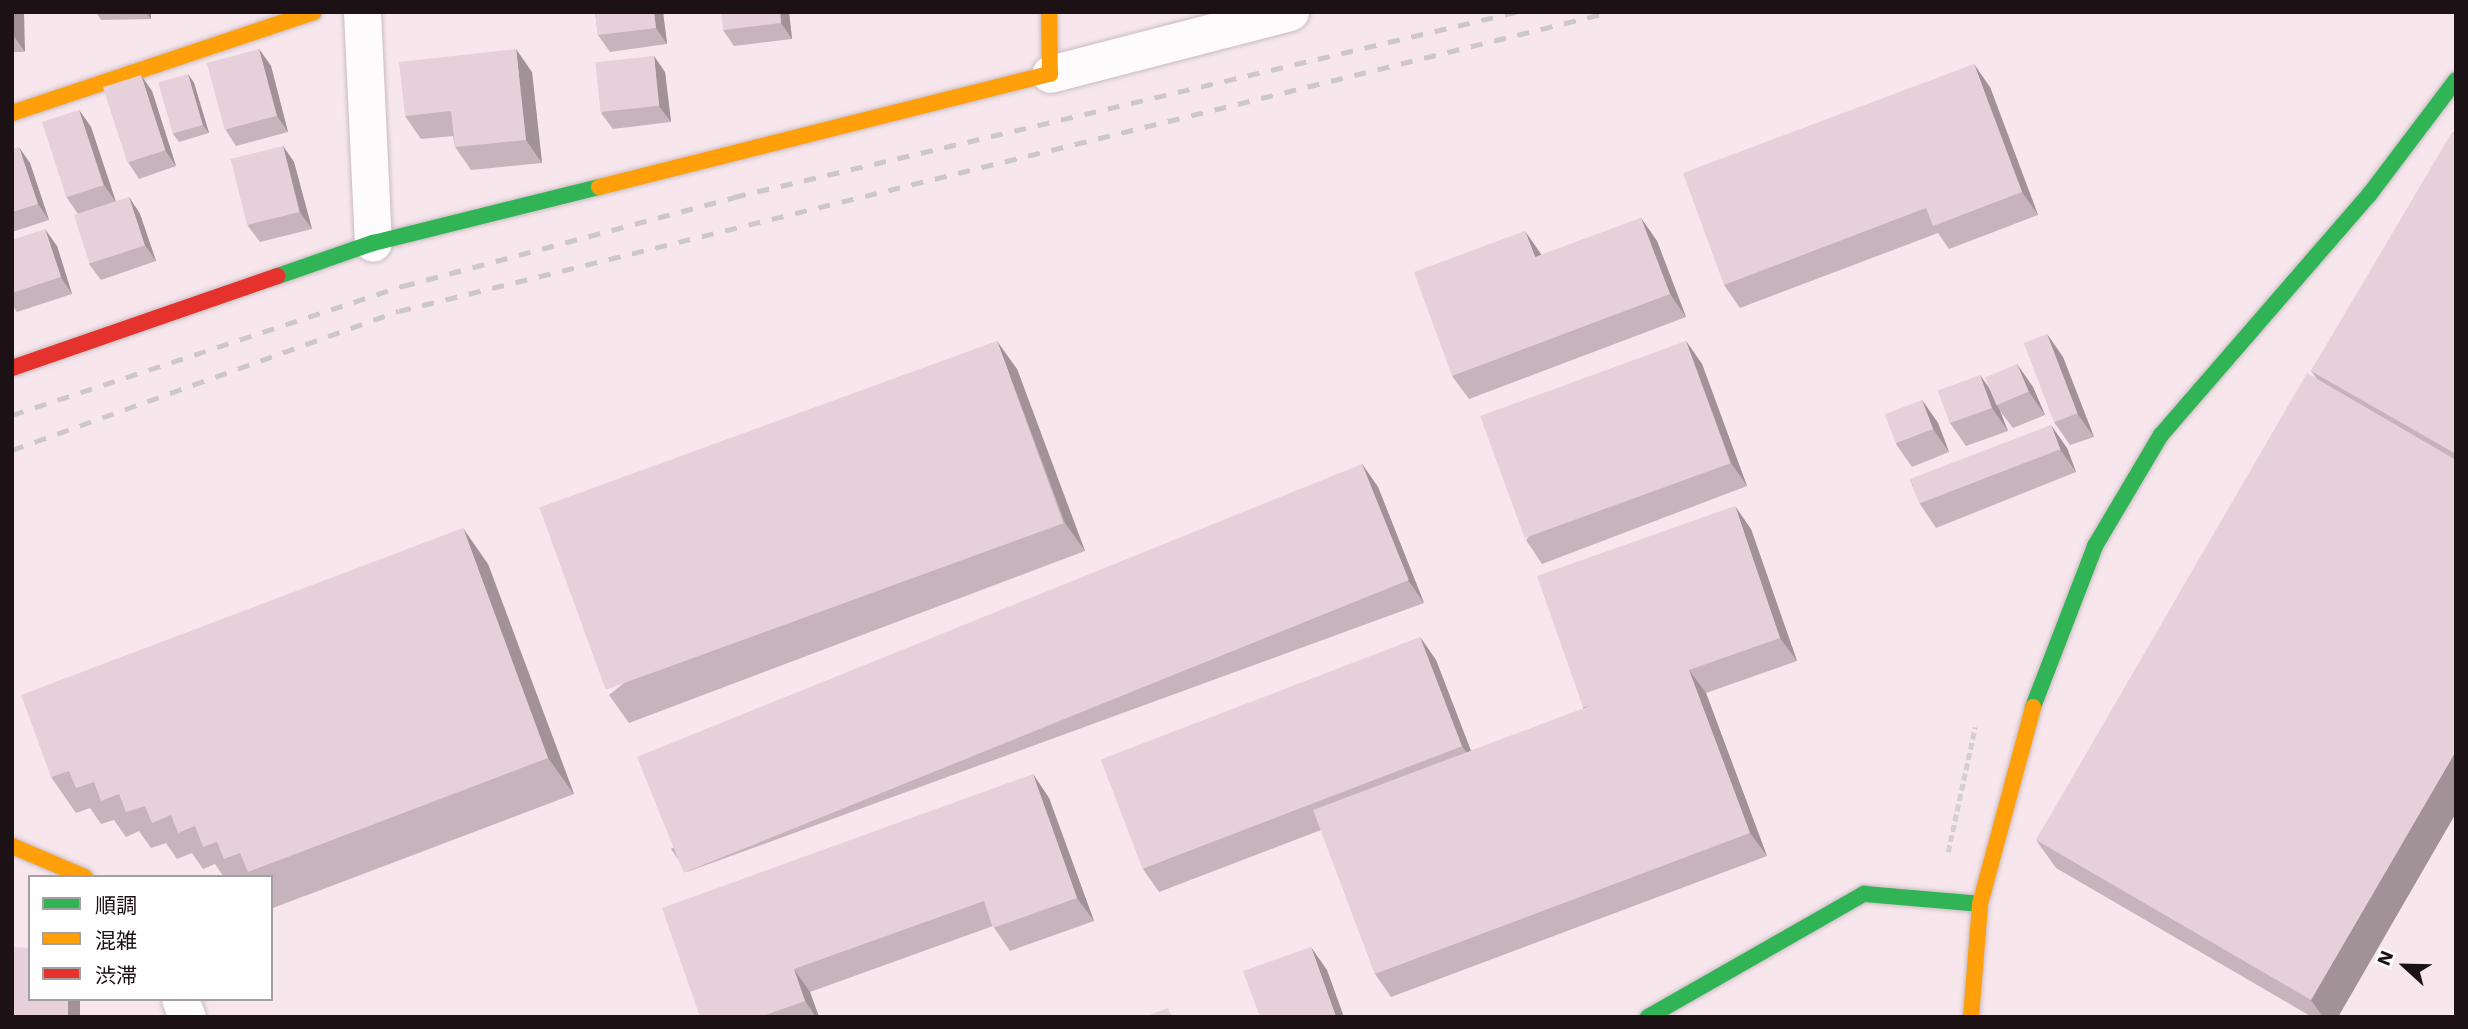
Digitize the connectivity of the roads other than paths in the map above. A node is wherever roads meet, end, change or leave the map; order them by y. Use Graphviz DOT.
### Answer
graph roads {
  1 [pos="314,12"];
  2 [pos="362,12"];
  3 [pos="1049,12"];
  4 [pos="1290,12"];
  5 [pos="1050,74"];
  6 [pos="2456,80"];
  7 [pos="12,113"];
  8 [pos="373,243"];
  9 [pos="12,368"];
  10 [pos="12,846"];
  11 [pos="80,875"];
  12 [pos="1980,904"];
  13 [pos="1688,1008"];
  14 [pos="1648,1017"];
  15 [pos="1971,1017"];
  1 -- 7 [label="street"];
  2 -- 8 [label="street"];
  3 -- 5 [label="street"];
  4 -- 5 [label="street"];
  5 -- 8 [label="street"];
  6 -- 12 [label="street"];
  8 -- 9 [label="street"];
  10 -- 11 [label="street"];
  12 -- 13 [label="street"];
  12 -- 15 [label="street"];
  13 -- 14 [label="street"];
}
